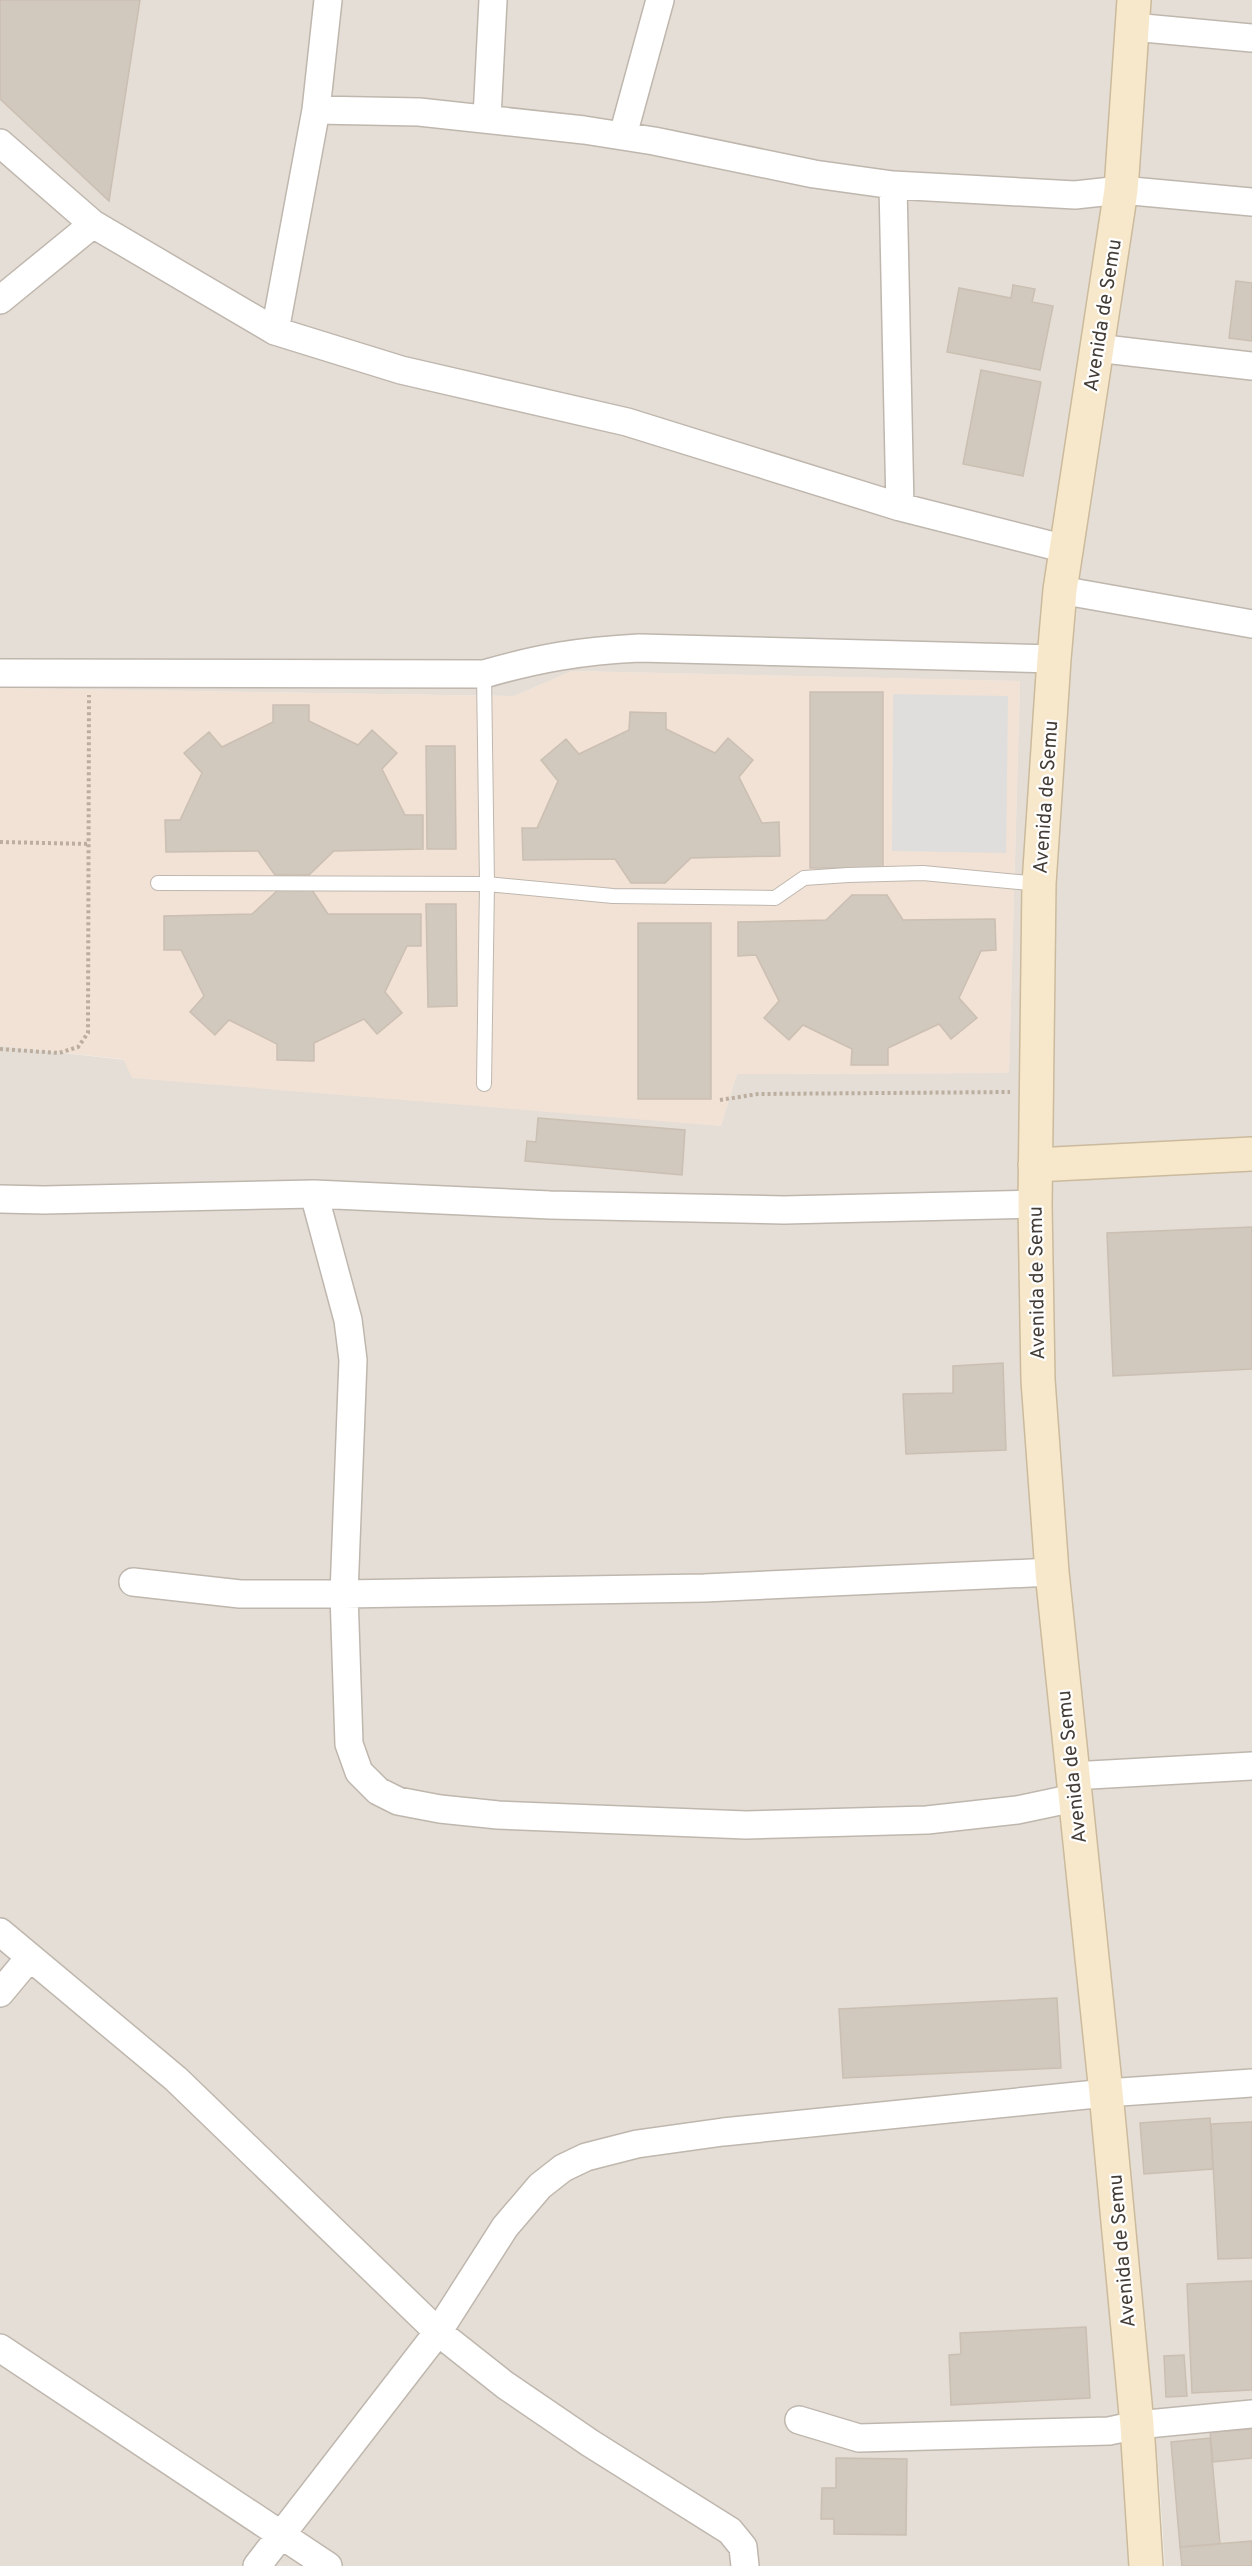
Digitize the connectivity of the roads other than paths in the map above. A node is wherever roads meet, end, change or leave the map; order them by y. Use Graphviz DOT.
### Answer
graph roads {
  1 [pos="328,0"];
  2 [pos="493,0"];
  3 [pos="660,0"];
  4 [pos="1134,13"];
  5 [pos="1252,38"];
  6 [pos="316,110"];
  7 [pos="487,118"];
  8 [pos="623,135"];
  9 [pos="0,143"];
  10 [pos="893,185"];
  11 [pos="1121,190"];
  12 [pos="1252,202"];
  13 [pos="93,224"];
  14 [pos="0,300"];
  15 [pos="275,331"];
  16 [pos="1096,348"];
  17 [pos="1252,366"];
  18 [pos="900,507"];
  19 [pos="1066,549"];
  20 [pos="1060,590"];
  21 [pos="1252,624"];
  22 [pos="1054,659"];
  23 [pos="0,673"];
  24 [pos="484,674"];
  25 [pos="158,883"];
  26 [pos="487,884"];
  27 [pos="1039,884"];
  28 [pos="484,1084"];
  29 [pos="1252,1154"];
  30 [pos="1035,1165"];
  31 [pos="314,1194"];
  32 [pos="0,1199"];
  33 [pos="1035,1204"];
  34 [pos="1052,1572"];
  35 [pos="133,1582"];
  36 [pos="344,1594"];
  37 [pos="1252,1766"];
  38 [pos="1073,1787"];
  39 [pos="0,1932"];
  40 [pos="30,1957"];
  41 [pos="0,1993"];
  42 [pos="1252,2083"];
  43 [pos="1106,2093"];
  44 [pos="438,2332"];
  45 [pos="0,2348"];
  46 [pos="1252,2414"];
  47 [pos="799,2421"];
  48 [pos="1137,2425"];
  49 [pos="280,2536"];
  50 [pos="257,2566"];
  51 [pos="328,2566"];
  52 [pos="745,2566"];
  53 [pos="1146,2566"];
  1 -- 6 [label="street"];
  2 -- 7 [label="street"];
  3 -- 8 [label="street"];
  4 -- 5 [label="street"];
  4 -- 11 [label="main road, Avenida de Semu"];
  6 -- 7 [label="street"];
  6 -- 15 [label="street"];
  7 -- 8 [label="street"];
  8 -- 10 [label="street"];
  9 -- 13 [label="street"];
  10 -- 11 [label="street"];
  10 -- 18 [label="street"];
  11 -- 12 [label="street"];
  11 -- 16 [label="main road, Avenida de Semu"];
  13 -- 14 [label="street"];
  13 -- 15 [label="street"];
  15 -- 18 [label="street"];
  16 -- 17 [label="street"];
  16 -- 19 [label="main road, Avenida de Semu"];
  18 -- 19 [label="street"];
  19 -- 20 [label="main road, Avenida de Semu"];
  20 -- 21 [label="street"];
  20 -- 22 [label="main road, Avenida de Semu"];
  22 -- 24 [label="street"];
  22 -- 27 [label="main road, Avenida de Semu"];
  23 -- 24 [label="street"];
  24 -- 26 [label="lane"];
  25 -- 26 [label="lane"];
  26 -- 27 [label="lane"];
  26 -- 28 [label="lane"];
  27 -- 30 [label="main road, Avenida de Semu"];
  29 -- 30 [label="main road"];
  30 -- 33 [label="main road, Avenida de Semu"];
  31 -- 32 [label="street"];
  31 -- 33 [label="street"];
  31 -- 36 [label="street"];
  33 -- 34 [label="main road, Avenida de Semu"];
  34 -- 36 [label="street"];
  34 -- 38 [label="main road, Avenida de Semu"];
  35 -- 36 [label="street"];
  36 -- 38 [label="street"];
  37 -- 38 [label="street"];
  38 -- 43 [label="main road, Avenida de Semu"];
  39 -- 40 [label="street"];
  40 -- 41 [label="street"];
  40 -- 44 [label="street"];
  42 -- 43 [label="street"];
  43 -- 44 [label="street"];
  43 -- 48 [label="main road, Avenida de Semu"];
  44 -- 49 [label="street"];
  44 -- 52 [label="street"];
  45 -- 49 [label="street"];
  46 -- 48 [label="street"];
  47 -- 48 [label="street"];
  48 -- 53 [label="main road, Avenida de Semu"];
  49 -- 50 [label="street"];
  49 -- 51 [label="street"];
}
